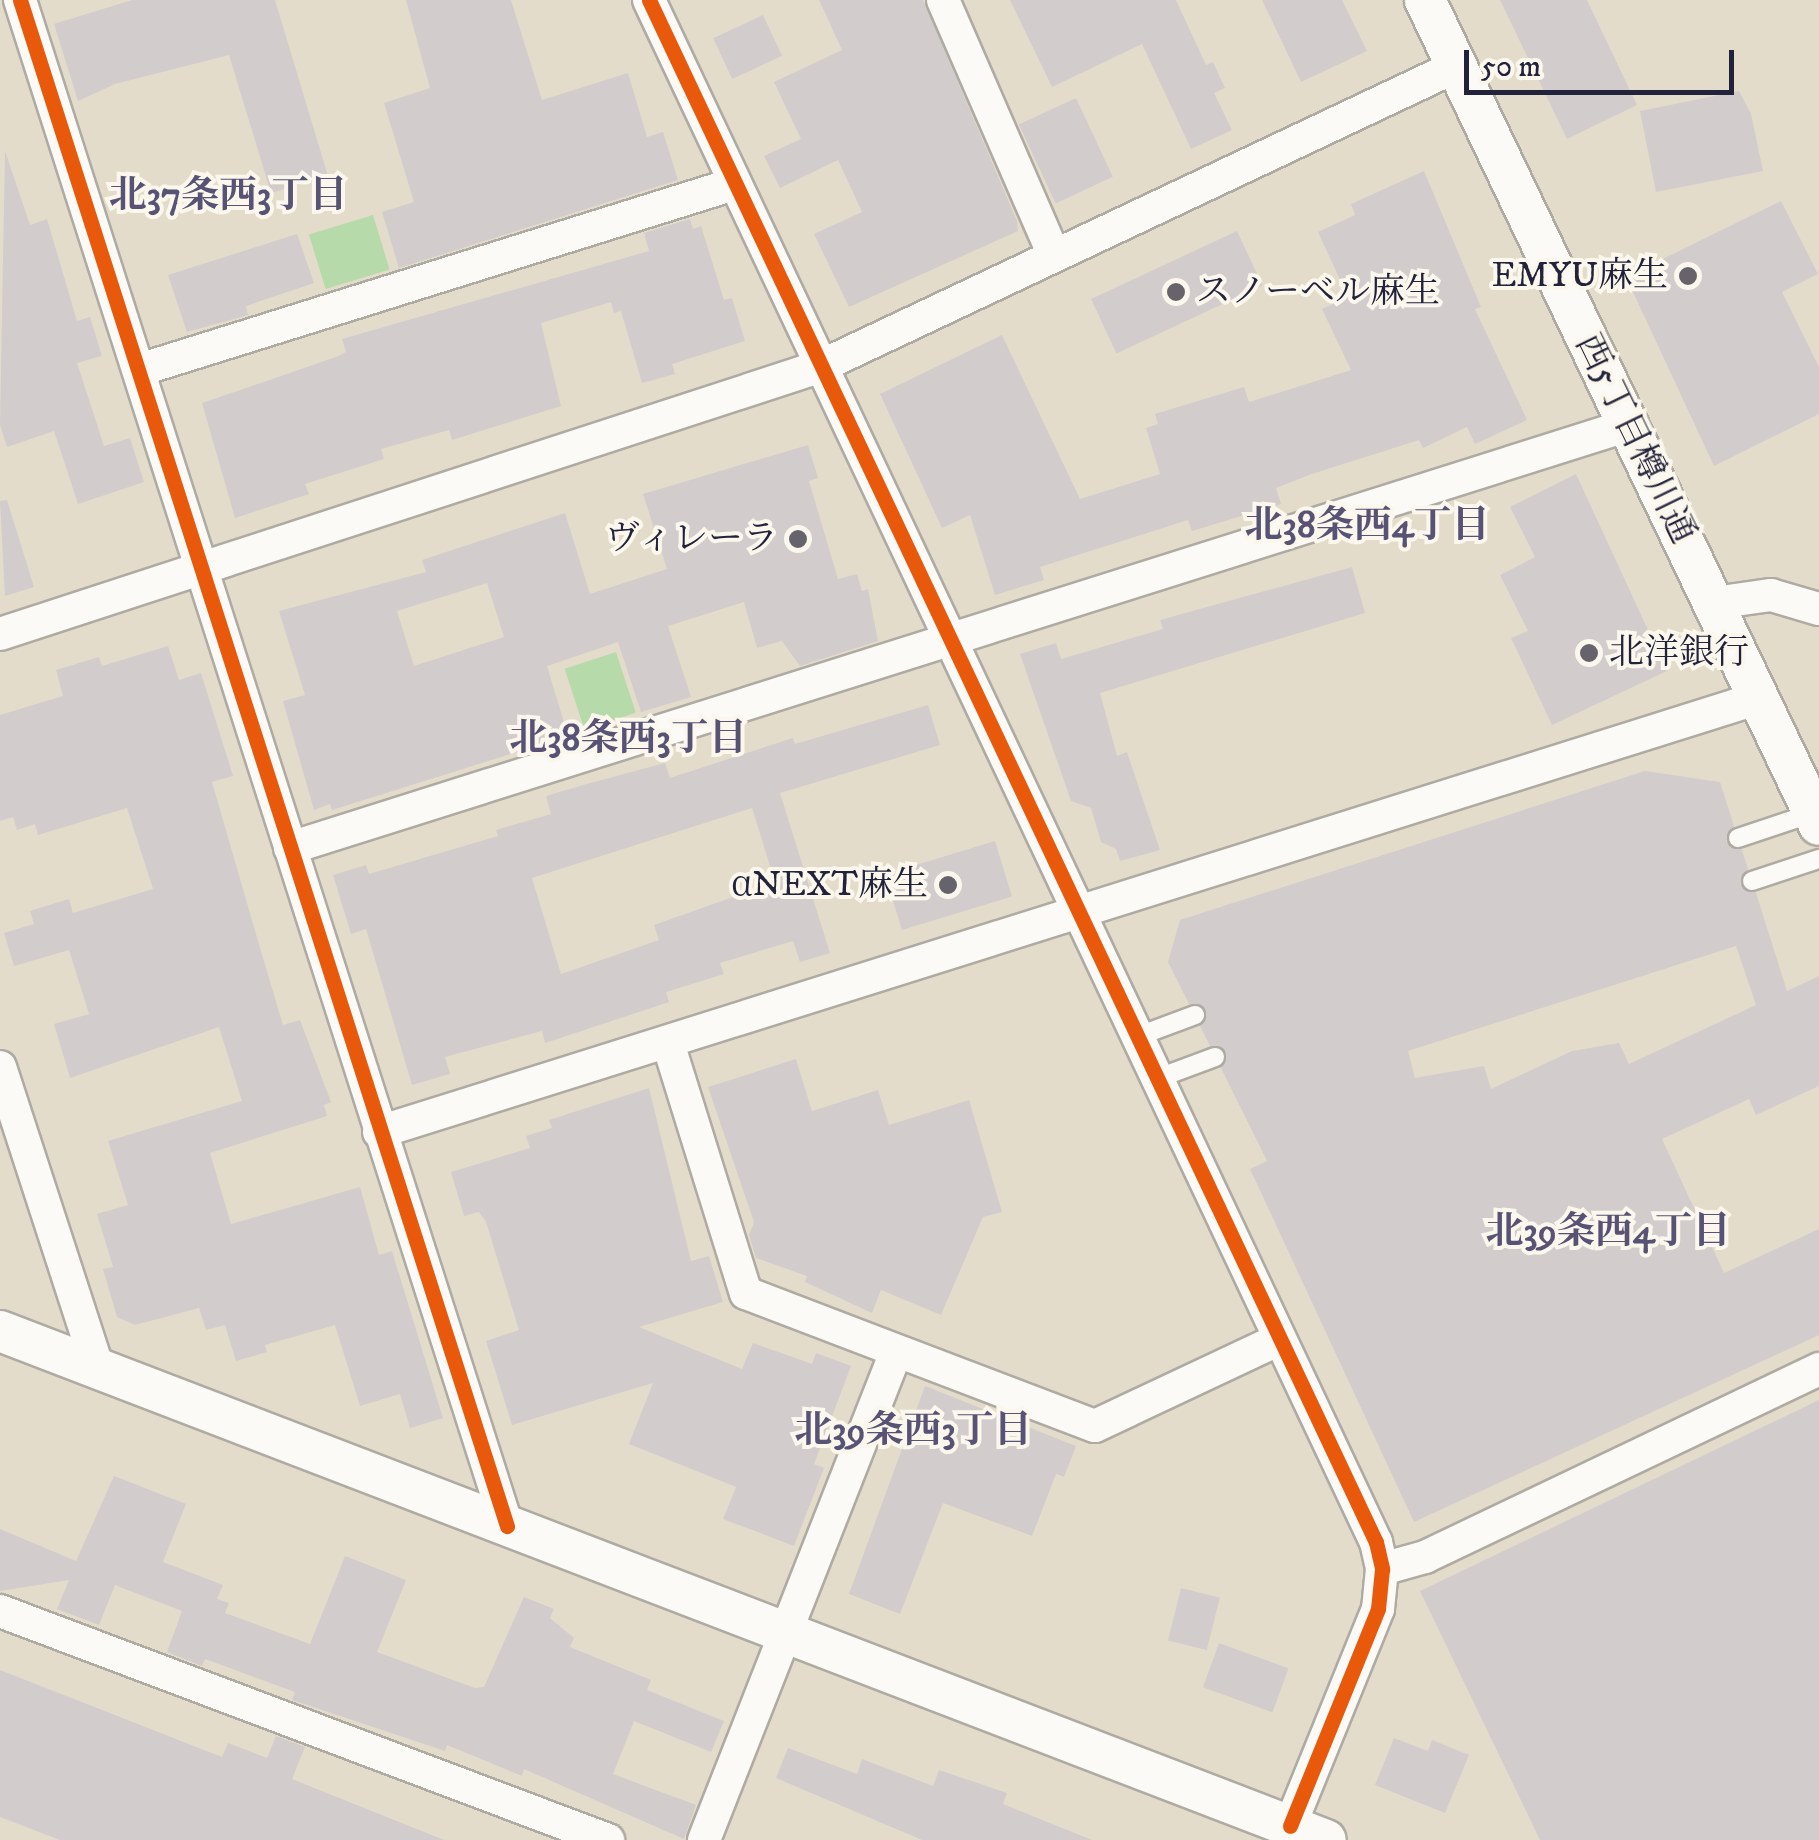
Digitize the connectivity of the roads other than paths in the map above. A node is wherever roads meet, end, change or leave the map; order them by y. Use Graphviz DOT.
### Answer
graph roads {
  1 [pos="20,0"];
  2 [pos="648,0"];
  3 [pos="943,0"];
  4 [pos="1425,0"];
  5 [pos="1456,66"];
  6 [pos="734,184"];
  7 [pos="1054,255"];
  8 [pos="820,367"];
  9 [pos="139,370"];
  10 [pos="1629,425"];
  11 [pos="204,567"];
  12 [pos="1714,602"];
  13 [pos="1819,610"];
  14 [pos="0,634"];
  15 [pos="949,640"];
  16 [pos="1759,698"];
  17 [pos="1816,819"];
  18 [pos="1738,838"];
  19 [pos="290,848"];
  20 [pos="1819,858"];
  21 [pos="1752,881"];
  22 [pos="1079,915"];
  23 [pos="1194,1015"];
  24 [pos="1136,1037"];
  25 [pos="668,1043"];
  26 [pos="1215,1057"];
  27 [pos="0,1067"];
  28 [pos="1156,1079"];
  29 [pos="379,1132"];
  30 [pos="0,1331"];
  31 [pos="1280,1339"];
  32 [pos="896,1352"];
  33 [pos="98,1369"];
  34 [pos="1819,1369"];
  35 [pos="508,1526"];
  36 [pos="1382,1569"];
  37 [pos="0,1611"];
  38 [pos="784,1632"];
  39 [pos="1308,1833"];
  40 [pos="608,1840"];
  41 [pos="704,1840"];
  1 -- 9 [label="street"];
  2 -- 6 [label="street"];
  3 -- 7 [label="street"];
  4 -- 5 [label="street, 西5丁目樽川通"];
  5 -- 7 [label="street"];
  5 -- 10 [label="street, 西5丁目樽川通"];
  6 -- 8 [label="street"];
  6 -- 9 [label="street"];
  7 -- 8 [label="street"];
  8 -- 11 [label="street"];
  8 -- 15 [label="street"];
  9 -- 11 [label="street"];
  10 -- 12 [label="street, 西5丁目樽川通"];
  10 -- 15 [label="street"];
  11 -- 14 [label="street"];
  11 -- 19 [label="street"];
  12 -- 13 [label="street"];
  12 -- 16 [label="street, 西5丁目樽川通"];
  15 -- 19 [label="street"];
  15 -- 22 [label="street"];
  16 -- 17 [label="street, 西5丁目樽川通"];
  16 -- 22 [label="street"];
  17 -- 18 [label="lane"];
  19 -- 29 [label="street"];
  20 -- 21 [label="lane"];
  22 -- 24 [label="street"];
  22 -- 25 [label="street"];
  23 -- 24 [label="lane"];
  24 -- 28 [label="street"];
  25 -- 29 [label="street"];
  25 -- 32 [label="street"];
  26 -- 28 [label="lane"];
  27 -- 33 [label="street"];
  28 -- 31 [label="street"];
  29 -- 35 [label="street"];
  30 -- 33 [label="street"];
  31 -- 32 [label="street"];
  31 -- 36 [label="street"];
  32 -- 38 [label="street"];
  33 -- 35 [label="street"];
  34 -- 36 [label="street"];
  35 -- 38 [label="street"];
  36 -- 39 [label="street"];
  37 -- 40 [label="street"];
  38 -- 39 [label="street"];
  38 -- 41 [label="street"];
}
